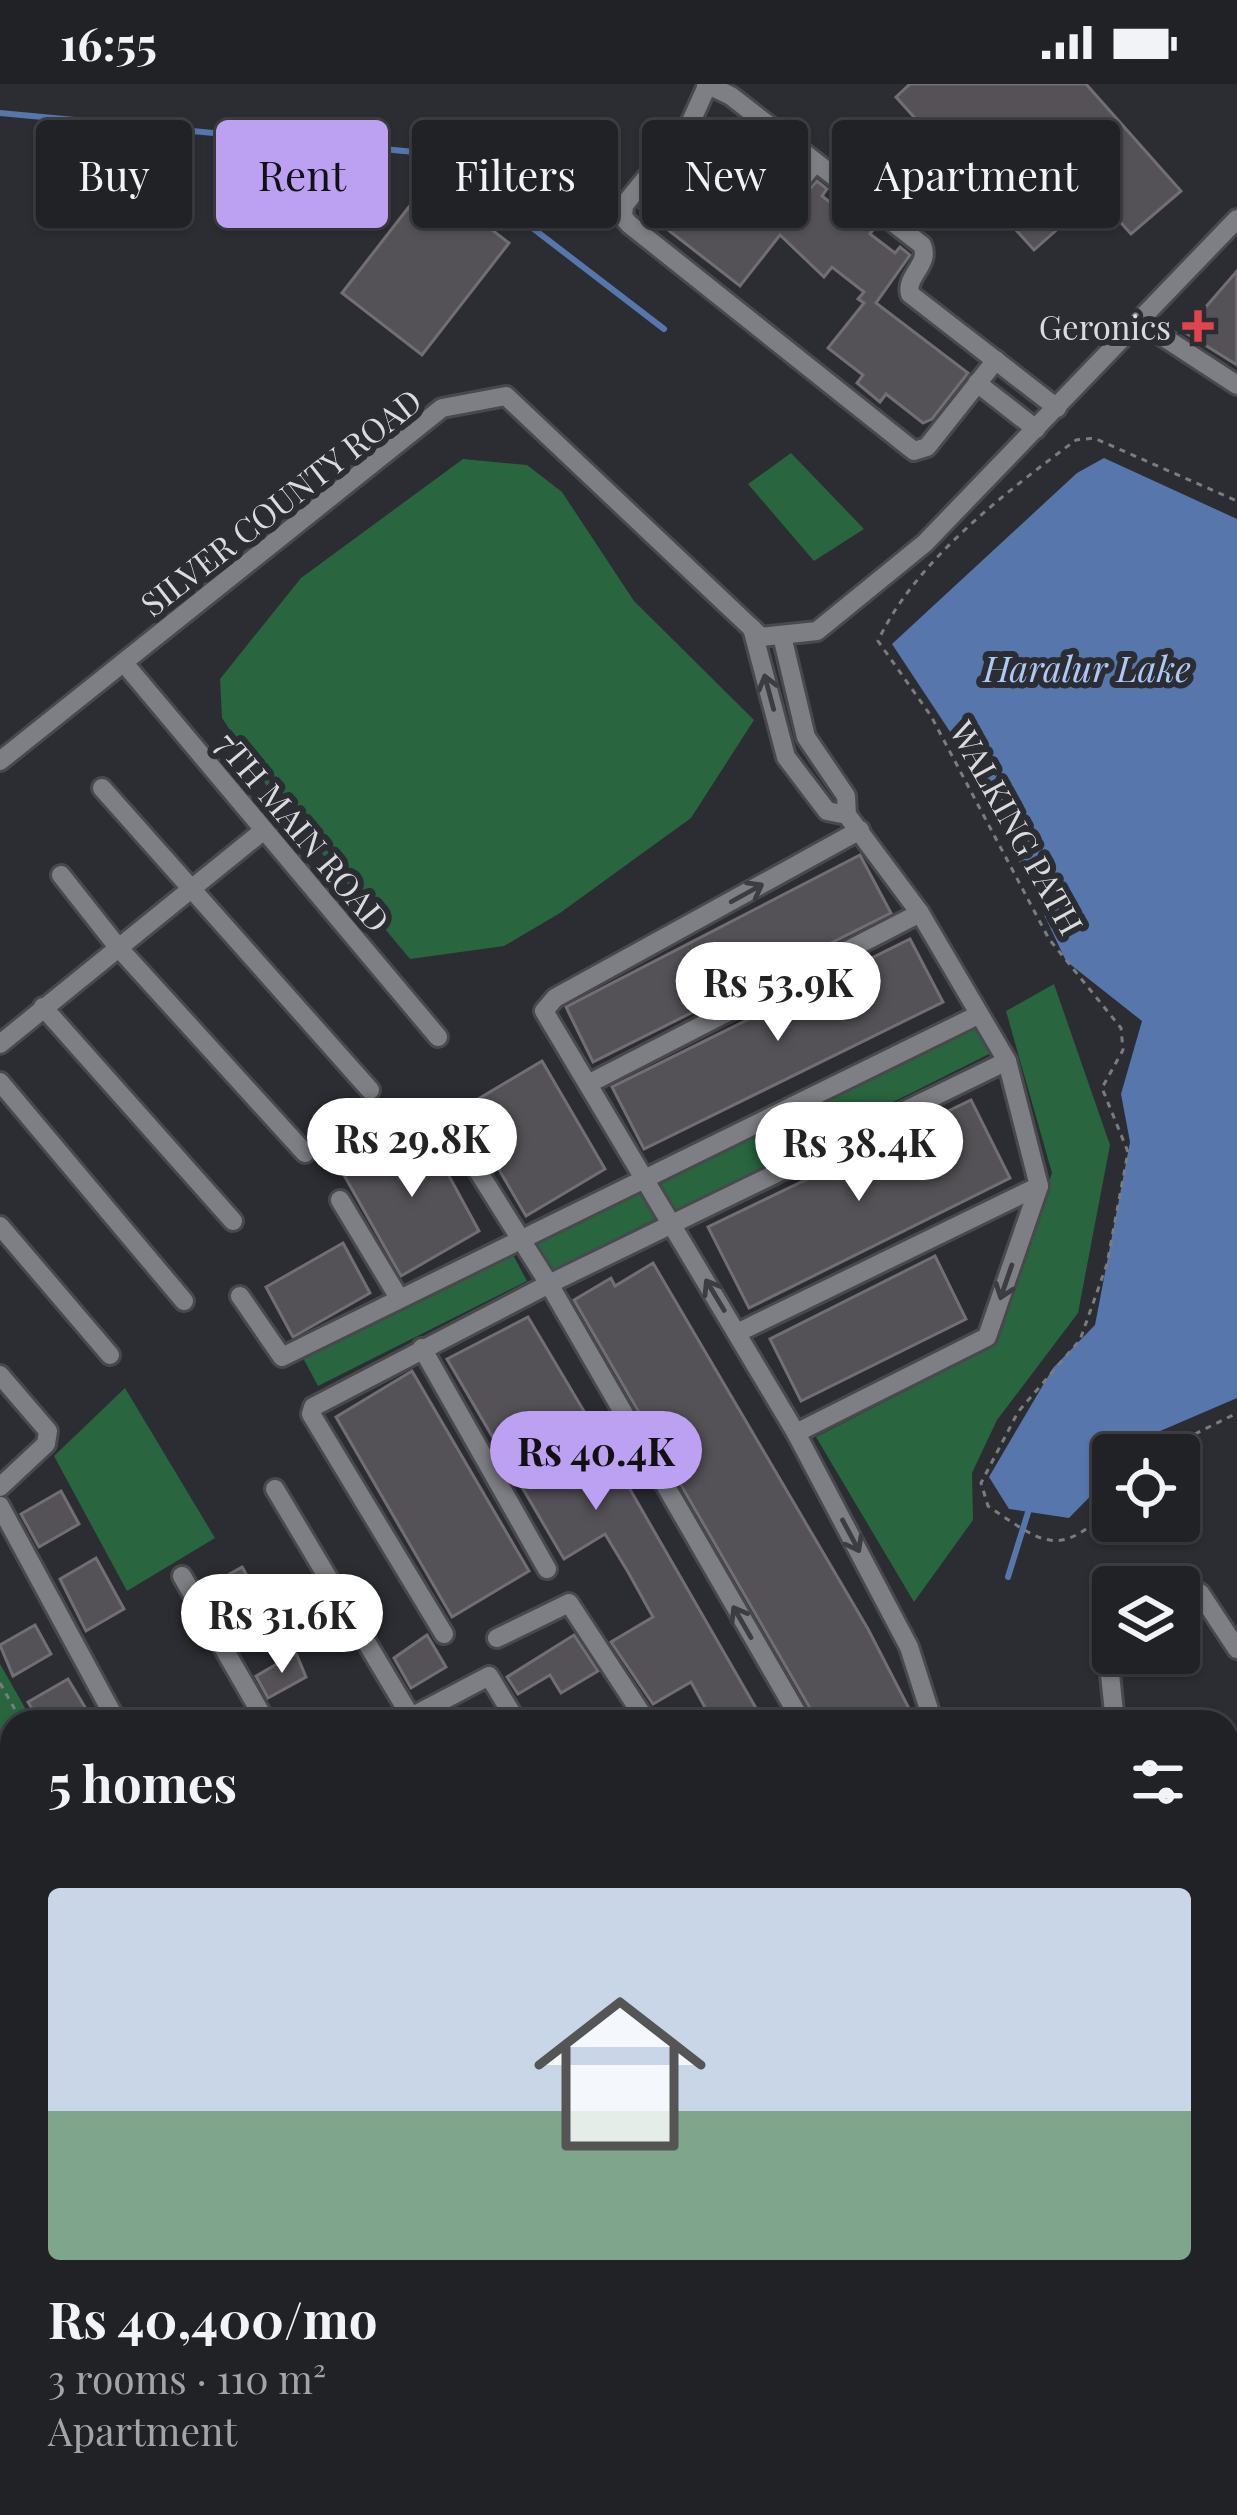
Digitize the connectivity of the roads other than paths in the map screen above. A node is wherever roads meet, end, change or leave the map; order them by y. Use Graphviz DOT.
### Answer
graph roads {
  1 [pos="707,85"];
  2 [pos="691,120"];
  3 [pos="814,164"];
  4 [pos="808,171"];
  5 [pos="642,183"];
  6 [pos="1237,219"];
  7 [pos="1138,321"];
  8 [pos="995,360"];
  9 [pos="977,383"];
  10 [pos="1237,385"];
  11 [pos="1057,408"];
  12 [pos="1036,429"];
  13 [pos="752,628"];
  14 [pos="782,635"];
  15 [pos="124,663"];
  16 [pos="0,761"];
  17 [pos="102,788"];
  18 [pos="853,823"];
  19 [pos="264,830"];
  20 [pos="61,875"];
  21 [pos="188,889"];
  22 [pos="920,913"];
  23 [pos="117,946"];
  24 [pos="43,1007"];
  25 [pos="978,1016"];
  26 [pos="438,1037"];
  27 [pos="0,1044"];
  28 [pos="1007,1061"];
  29 [pos="0,1082"];
  30 [pos="589,1084"];
  31 [pos="370,1090"];
  32 [pos="444,1117"];
  33 [pos="304,1154"];
  34 [pos="642,1181"];
  35 [pos="1039,1186"];
  36 [pos="340,1200"];
  37 [pos="232,1221"];
  38 [pos="672,1224"];
  39 [pos="0,1226"];
  40 [pos="519,1240"];
  41 [pos="549,1285"];
  42 [pos="240,1296"];
  43 [pos="399,1298"];
  44 [pos="184,1301"];
  45 [pos="737,1333"];
  46 [pos="422,1348"];
  47 [pos="110,1355"];
  48 [pos="0,1375"];
  49 [pos="796,1433"];
  50 [pos="0,1487"];
  51 [pos="275,1489"];
  52 [pos="0,1506"];
  53 [pos="547,1569"];
  54 [pos="182,1576"];
  55 [pos="1200,1593"];
  56 [pos="444,1634"];
  57 [pos="497,1638"];
  58 [pos="1237,1649"];
  59 [pos="1110,1674"];
  60 [pos="110,1710"];
  61 [pos="259,1710"];
  62 [pos="408,1710"];
  63 [pos="429,1710"];
  64 [pos="510,1710"];
  65 [pos="639,1710"];
  66 [pos="795,1710"];
  67 [pos="929,1710"];
  68 [pos="1114,1710"];
  1 -- 2 [label="street"];
  1 -- 3 [label="street"];
  3 -- 4 [label="street"];
  3 -- 8 [label="street"];
  5 -- 9 [label="street"];
  6 -- 7 [label="street"];
  7 -- 10 [label="street"];
  7 -- 11 [label="street"];
  8 -- 9 [label="street"];
  8 -- 11 [label="street"];
  9 -- 12 [label="street"];
  11 -- 12 [label="street"];
  12 -- 14 [label="street"];
  13 -- 14 [label="street"];
  13 -- 15 [label="street, SILVER COUNTY ROAD"];
  18 -- 13 [label="street, one-way"];
  14 -- 18 [label="street"];
  15 -- 16 [label="street, SILVER COUNTY ROAD"];
  15 -- 19 [label="street, 7TH MAIN ROAD"];
  17 -- 21 [label="street"];
  18 -- 22 [label="street"];
  30 -- 18 [label="street, one-way"];
  19 -- 21 [label="street"];
  19 -- 26 [label="street, 7TH MAIN ROAD"];
  20 -- 23 [label="street"];
  21 -- 23 [label="street"];
  21 -- 31 [label="street"];
  22 -- 25 [label="street"];
  22 -- 30 [label="street"];
  23 -- 24 [label="street"];
  23 -- 33 [label="street"];
  24 -- 27 [label="street"];
  24 -- 37 [label="street"];
  25 -- 28 [label="street"];
  25 -- 34 [label="street"];
  28 -- 35 [label="street"];
  28 -- 38 [label="street"];
  29 -- 44 [label="street"];
  30 -- 34 [label="street"];
  32 -- 40 [label="street"];
  34 -- 38 [label="street"];
  34 -- 40 [label="street"];
  35 -- 45 [label="street"];
  35 -- 49 [label="street, one-way"];
  36 -- 43 [label="street"];
  38 -- 41 [label="street"];
  45 -- 38 [label="street, one-way"];
  39 -- 47 [label="street"];
  40 -- 41 [label="street"];
  40 -- 43 [label="street"];
  41 -- 46 [label="street"];
  66 -- 41 [label="street, one-way"];
  42 -- 43 [label="street"];
  45 -- 49 [label="street"];
  46 -- 53 [label="street"];
  46 -- 56 [label="street"];
  48 -- 50 [label="street"];
  49 -- 67 [label="street, one-way"];
  51 -- 62 [label="street"];
  52 -- 60 [label="street"];
  54 -- 61 [label="street"];
  55 -- 58 [label="street"];
  57 -- 65 [label="street"];
  59 -- 68 [label="street"];
  63 -- 64 [label="street"];
}
